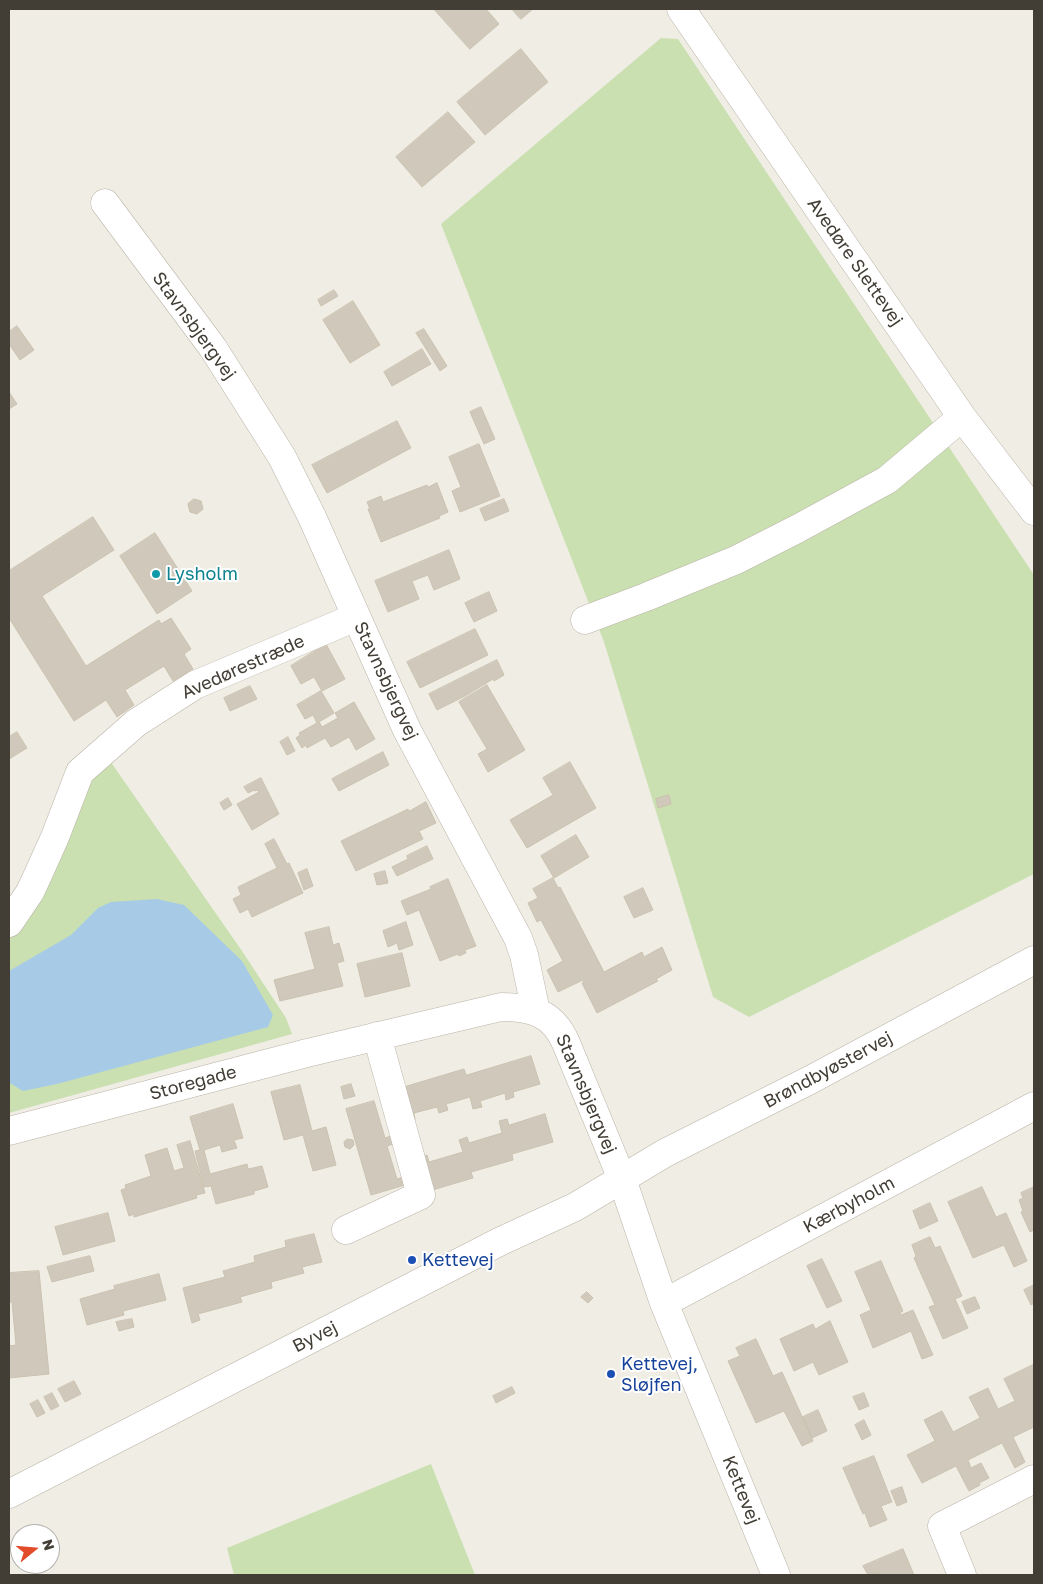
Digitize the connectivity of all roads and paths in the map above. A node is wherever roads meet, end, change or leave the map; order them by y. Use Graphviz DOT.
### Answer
graph roads {
  1 [pos="681,9"];
  2 [pos="105,203"];
  3 [pos="962,418"];
  4 [pos="1034,511"];
  5 [pos="356,617"];
  6 [pos="585,620"];
  7 [pos="9,923"];
  8 [pos="1034,960"];
  9 [pos="536,1012"];
  10 [pos="376,1036"];
  11 [pos="1034,1106"];
  12 [pos="9,1131"];
  13 [pos="622,1179"];
  14 [pos="346,1230"];
  15 [pos="664,1303"];
  16 [pos="1034,1479"];
  17 [pos="9,1494"];
  18 [pos="776,1575"];
  19 [pos="962,1575"];
  1 -- 3 [label="street, Avedøre Slettevej"];
  2 -- 5 [label="street, Stavnsbjergvej"];
  3 -- 4 [label="street, Avedøre Slettevej"];
  3 -- 6 [label="street"];
  5 -- 7 [label="street, Avedørestræde"];
  5 -- 9 [label="street, Stavnsbjergvej"];
  8 -- 13 [label="street, Brøndbyøstervej"];
  9 -- 10 [label="street, Storegade"];
  9 -- 13 [label="street, Stavnsbjergvej"];
  10 -- 12 [label="street, Storegade"];
  10 -- 14 [label="street"];
  11 -- 15 [label="street, Kærbyholm"];
  13 -- 15 [label="street, Kettevej"];
  13 -- 17 [label="street, Byvej"];
  15 -- 18 [label="street, Kettevej"];
  16 -- 19 [label="street"];
}
